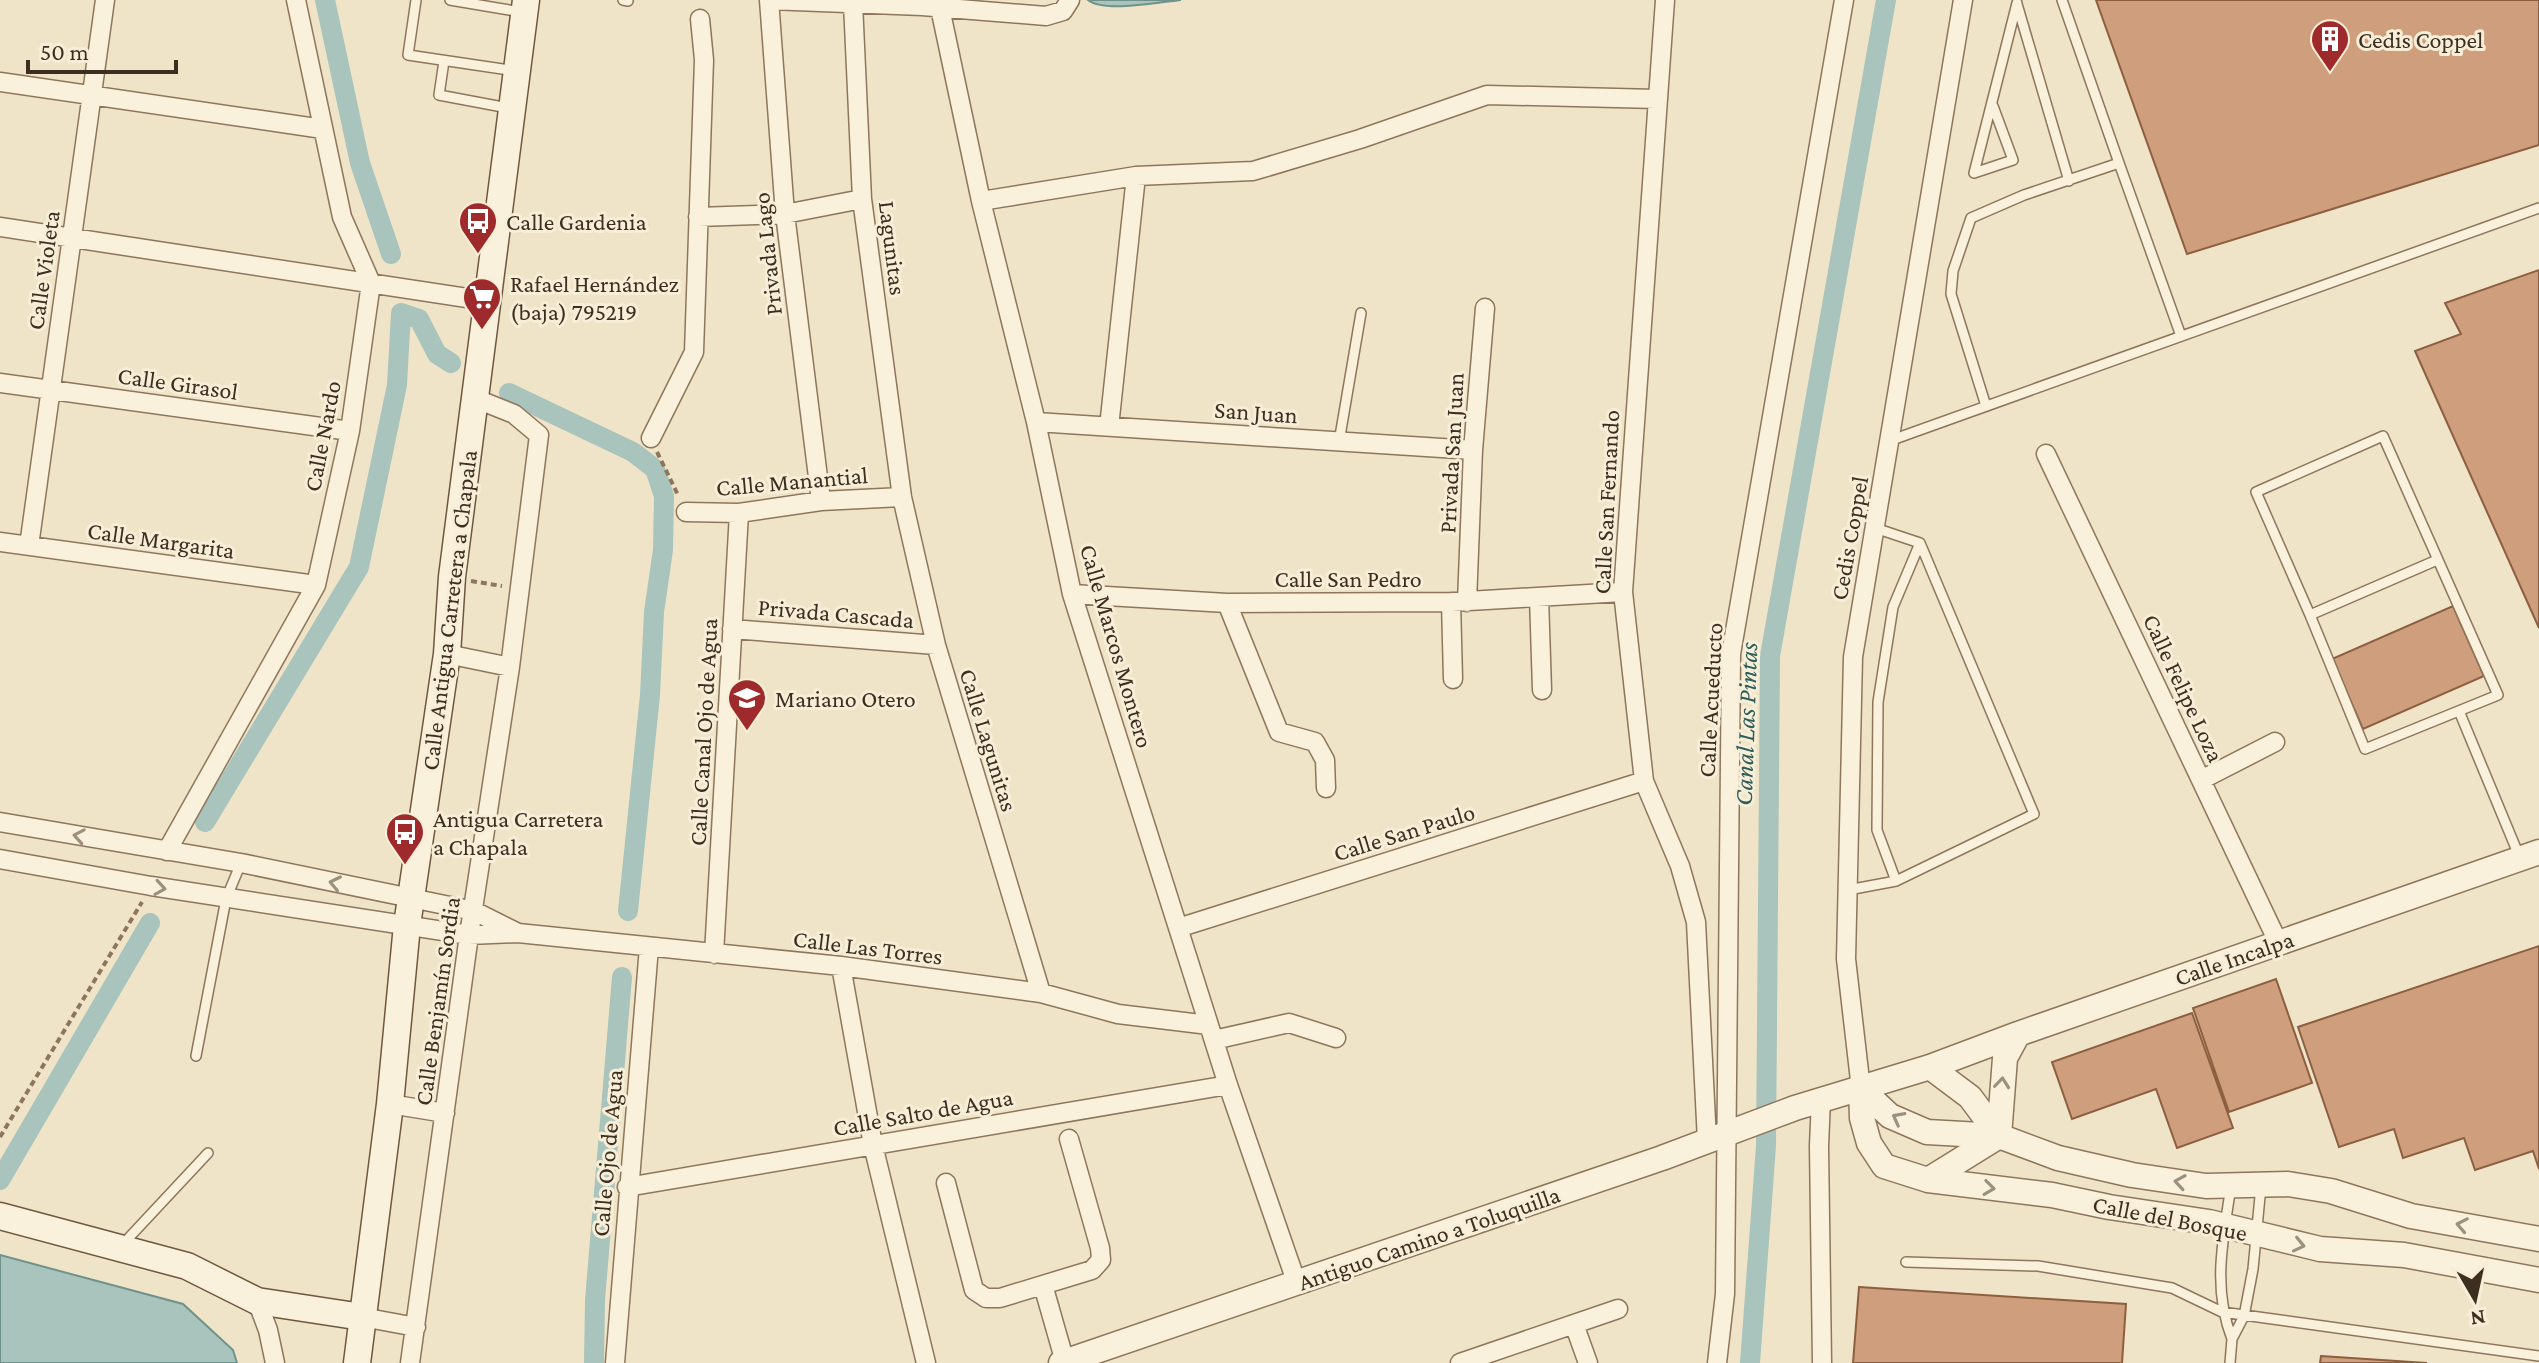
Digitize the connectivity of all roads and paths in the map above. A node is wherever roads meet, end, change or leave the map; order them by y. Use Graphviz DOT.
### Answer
graph roads {
  1 [pos="105,0"];
  2 [pos="296,0"];
  3 [pos="416,0"];
  4 [pos="450,0"];
  5 [pos="769,0"];
  6 [pos="1665,0"];
  7 [pos="1844,0"];
  8 [pos="1963,0"];
  9 [pos="2062,0"];
  10 [pos="2017,1"];
  11 [pos="853,3"];
  12 [pos="928,5"];
  13 [pos="1066,5"];
  14 [pos="525,6"];
  15 [pos="700,19"];
  16 [pos="444,61"];
  17 [pos="517,71"];
  18 [pos="0,82"];
  19 [pos="93,96"];
  20 [pos="1657,99"];
  21 [pos="1993,106"];
  22 [pos="512,108"];
  23 [pos="323,129"];
  24 [pos="2119,163"];
  25 [pos="1136,176"];
  26 [pos="2069,181"];
  27 [pos="862,199"];
  28 [pos="981,201"];
  29 [pos="2539,208"];
  30 [pos="785,214"];
  31 [pos="698,217"];
  32 [pos="0,227"];
  33 [pos="72,238"];
  34 [pos="371,283"];
  35 [pos="487,301"];
  36 [pos="1485,308"];
  37 [pos="1361,313"];
  38 [pos="2181,336"];
  39 [pos="0,383"];
  40 [pos="51,390"];
  41 [pos="474,398"];
  42 [pos="1986,406"];
  43 [pos="1036,422"];
  44 [pos="1109,427"];
  45 [pos="350,431"];
  46 [pos="651,438"];
  47 [pos="1889,441"];
  48 [pos="1339,442"];
  49 [pos="1473,450"];
  50 [pos="2046,454"];
  51 [pos="902,497"];
  52 [pos="821,501"];
  53 [pos="686,512"];
  54 [pos="739,513"];
  55 [pos="1875,528"];
  56 [pos="0,542"];
  57 [pos="1920,543"];
  58 [pos="29,546"];
  59 [pos="2437,560"];
  60 [pos="452,577"];
  61 [pos="316,585"];
  62 [pos="520,590"];
  63 [pos="1623,592"];
  64 [pos="1072,594"];
  65 [pos="1539,597"];
  66 [pos="1459,602"];
  67 [pos="1227,603"];
  68 [pos="2310,615"];
  69 [pos="732,629"];
  70 [pos="936,645"];
  71 [pos="447,654"];
  72 [pos="510,667"];
  73 [pos="1453,679"];
  74 [pos="1542,690"];
  75 [pos="2459,711"];
  76 [pos="2275,742"];
  77 [pos="2201,780"];
  78 [pos="1644,781"];
  79 [pos="1326,788"];
  80 [pos="0,822"];
  81 [pos="167,851"];
  82 [pos="2530,855"];
  83 [pos="0,859"];
  84 [pos="241,863"];
  85 [pos="1896,881"];
  86 [pos="151,886"];
  87 [pos="366,890"];
  88 [pos="1848,890"];
  89 [pos="412,898"];
  90 [pos="226,899"];
  91 [pos="474,911"];
  92 [pos="360,918"];
  93 [pos="407,925"];
  94 [pos="1178,928"];
  95 [pos="518,933"];
  96 [pos="469,935"];
  97 [pos="2278,942"];
  98 [pos="649,947"];
  99 [pos="714,954"];
  100 [pos="841,966"];
  101 [pos="1041,993"];
  102 [pos="1212,1033"];
  103 [pos="2018,1034"];
  104 [pos="1336,1038"];
  105 [pos="196,1056"];
  106 [pos="1930,1067"];
  107 [pos="1228,1085"];
  108 [pos="1861,1089"];
  109 [pos="1821,1099"];
  110 [pos="390,1104"];
  111 [pos="445,1113"];
  112 [pos="1999,1136"];
  113 [pos="0,1137"];
  114 [pos="1717,1137"];
  115 [pos="1069,1139"];
  116 [pos="873,1145"];
  117 [pos="208,1153"];
  118 [pos="1928,1180"];
  119 [pos="946,1183"];
  120 [pos="2231,1186"];
  121 [pos="2261,1186"];
  122 [pos="627,1187"];
  123 [pos="0,1216"];
  124 [pos="2225,1226"];
  125 [pos="2257,1234"];
  126 [pos="2539,1239"];
  127 [pos="120,1248"];
  128 [pos="1906,1262"];
  129 [pos="2539,1280"];
  130 [pos="1297,1284"];
  131 [pos="1043,1285"];
  132 [pos="257,1301"];
  133 [pos="1618,1309"];
  134 [pos="2222,1312"];
  135 [pos="2244,1316"];
  136 [pos="362,1317"];
  137 [pos="1574,1324"];
  138 [pos="416,1327"];
  139 [pos="2232,1339"];
  140 [pos="2539,1356"];
  141 [pos="1063,1362"];
  142 [pos="1466,1362"];
  143 [pos="275,1363"];
  144 [pos="357,1363"];
  145 [pos="410,1363"];
  146 [pos="615,1363"];
  147 [pos="926,1363"];
  148 [pos="1588,1363"];
  149 [pos="1717,1363"];
  150 [pos="1822,1363"];
  151 [pos="2230,1363"];
  1 -- 19 [label="street, Calle Violeta"];
  2 -- 23 [label="street"];
  3 -- 16 [label="lane"];
  4 -- 14 [label="lane"];
  5 -- 11 [label="street"];
  5 -- 30 [label="street, Privada Lago"];
  6 -- 20 [label="street, Calle San Fernando"];
  7 -- 114 [label="street, Calle Acueducto"];
  8 -- 47 [label="street, Cedis Coppel"];
  9 -- 24 [label="lane"];
  10 -- 21 [label="lane"];
  10 -- 26 [label="lane"];
  11 -- 12 [label="street"];
  11 -- 27 [label="street, Lagunitas"];
  12 -- 13 [label="street"];
  12 -- 28 [label="street, Calle Marcos Montero"];
  14 -- 17 [label="main road, Calle Antigua Carretera a Chapala"];
  15 -- 31 [label="street"];
  16 -- 17 [label="lane"];
  16 -- 22 [label="lane"];
  17 -- 22 [label="main road, Calle Antigua Carretera a Chapala"];
  18 -- 19 [label="street"];
  19 -- 23 [label="street"];
  19 -- 33 [label="street, Calle Violeta"];
  20 -- 25 [label="street"];
  20 -- 63 [label="street, Calle San Fernando"];
  21 -- 21 [label="lane"];
  22 -- 35 [label="main road, Calle Antigua Carretera a Chapala"];
  23 -- 34 [label="street"];
  24 -- 26 [label="lane"];
  24 -- 38 [label="lane"];
  25 -- 28 [label="street"];
  25 -- 44 [label="street"];
  26 -- 42 [label="lane"];
  27 -- 30 [label="street"];
  27 -- 51 [label="street, Lagunitas"];
  28 -- 43 [label="street, Calle Marcos Montero"];
  29 -- 38 [label="lane"];
  30 -- 31 [label="street"];
  30 -- 52 [label="street, Privada Lago"];
  31 -- 46 [label="street"];
  32 -- 33 [label="street"];
  33 -- 34 [label="street"];
  33 -- 40 [label="street, Calle Violeta"];
  34 -- 35 [label="street"];
  34 -- 45 [label="street, Calle Nardo"];
  35 -- 41 [label="main road, Calle Antigua Carretera a Chapala"];
  36 -- 49 [label="street, Privada San Juan"];
  37 -- 48 [label="lane"];
  38 -- 42 [label="lane"];
  39 -- 40 [label="street, Calle Girasol"];
  40 -- 45 [label="street, Calle Girasol"];
  40 -- 58 [label="street, Calle Violeta"];
  41 -- 60 [label="main road, Calle Antigua Carretera a Chapala"];
  41 -- 62 [label="street, Calle Benjamín Sordia"];
  42 -- 47 [label="lane"];
  43 -- 44 [label="street, San Juan"];
  43 -- 64 [label="street, Calle Marcos Montero"];
  44 -- 48 [label="street, San Juan"];
  45 -- 61 [label="street, Calle Nardo"];
  46 -- 53 [label="path"];
  47 -- 55 [label="street, Cedis Coppel"];
  48 -- 49 [label="street, San Juan"];
  49 -- 66 [label="street, Privada San Juan"];
  50 -- 77 [label="street, Calle Felipe Loza"];
  51 -- 52 [label="street, Calle Manantial"];
  51 -- 70 [label="street, Calle Lagunitas"];
  52 -- 54 [label="street, Calle Manantial"];
  53 -- 54 [label="street, Calle Manantial"];
  54 -- 69 [label="street, Calle Canal Ojo de Agua"];
  55 -- 57 [label="lane"];
  55 -- 88 [label="street, Cedis Coppel"];
  56 -- 58 [label="street, Calle Margarita"];
  57 -- 85 [label="lane"];
  57 -- 85 [label="lane"];
  58 -- 61 [label="street, Calle Margarita"];
  59 -- 68 [label="lane"];
  59 -- 68 [label="lane"];
  59 -- 75 [label="lane"];
  60 -- 62 [label="path"];
  60 -- 71 [label="main road, Calle Antigua Carretera a Chapala"];
  61 -- 81 [label="street, Calle Nardo"];
  62 -- 72 [label="street, Calle Benjamín Sordia"];
  63 -- 65 [label="street, Calle San Pedro"];
  63 -- 78 [label="street, Calle San Fernando"];
  64 -- 67 [label="street, Calle San Pedro"];
  64 -- 94 [label="street, Calle Marcos Montero"];
  65 -- 66 [label="street, Calle San Pedro"];
  65 -- 74 [label="street"];
  66 -- 67 [label="street, Calle San Pedro"];
  66 -- 73 [label="street, Privada San Juan"];
  67 -- 79 [label="street"];
  68 -- 75 [label="lane"];
  69 -- 70 [label="street, Privada Cascada"];
  69 -- 99 [label="street, Calle Canal Ojo de Agua"];
  70 -- 101 [label="street, Calle Lagunitas"];
  71 -- 72 [label="street"];
  71 -- 89 [label="main road, Calle Antigua Carretera a Chapala"];
  72 -- 91 [label="street, Calle Benjamín Sordia"];
  75 -- 82 [label="lane"];
  76 -- 77 [label="street"];
  77 -- 97 [label="street, Calle Felipe Loza"];
  78 -- 94 [label="street, Calle San Paulo"];
  78 -- 114 [label="street, Calle San Fernando"];
  81 -- 80 [label="street, Calle Las Torres, one-way"];
  81 -- 84 [label="street, Calle Las Torres"];
  82 -- 97 [label="street, Calle Incalpa"];
  83 -- 86 [label="street, Calle Las Torres"];
  87 -- 84 [label="street, Calle Las Torres, one-way"];
  84 -- 90 [label="lane"];
  85 -- 88 [label="lane"];
  86 -- 90 [label="street, Calle Las Torres, one-way"];
  86 -- 113 [label="path"];
  87 -- 89 [label="street, Calle Las Torres"];
  87 -- 92 [label="street"];
  88 -- 108 [label="street, Cedis Coppel"];
  89 -- 91 [label="street, Calle Las Torres"];
  89 -- 93 [label="main road, Calle Antigua Carretera a Chapala"];
  90 -- 92 [label="street, Calle Las Torres"];
  90 -- 105 [label="lane"];
  91 -- 95 [label="street, Calle Las Torres"];
  91 -- 96 [label="street, Calle Benjamín Sordia"];
  92 -- 93 [label="street, Calle Las Torres"];
  93 -- 96 [label="street, Calle Las Torres"];
  93 -- 110 [label="main road, Calle Antigua Carretera a Chapala"];
  94 -- 102 [label="street, Calle Marcos Montero"];
  95 -- 96 [label="street, Calle Las Torres"];
  95 -- 98 [label="street, Calle Las Torres"];
  96 -- 111 [label="street, Calle Benjamín Sordia"];
  97 -- 103 [label="street, Calle Incalpa"];
  98 -- 99 [label="street, Calle Las Torres"];
  98 -- 122 [label="street, Calle Ojo de Agua"];
  99 -- 100 [label="street, Calle Las Torres"];
  100 -- 101 [label="street, Calle Las Torres"];
  100 -- 116 [label="street"];
  101 -- 102 [label="street, Calle Las Torres"];
  102 -- 104 [label="street, Calle Las Torres"];
  102 -- 107 [label="street, Calle Marcos Montero"];
  103 -- 106 [label="street, Calle Incalpa"];
  112 -- 103 [label="street, one-way"];
  106 -- 108 [label="street, Calle Incalpa"];
  106 -- 112 [label="street"];
  107 -- 116 [label="street, Calle Salto de Agua"];
  107 -- 130 [label="street, Calle Marcos Montero"];
  108 -- 109 [label="street"];
  112 -- 108 [label="street, Calle del Bosque, one-way"];
  108 -- 118 [label="street, Calle del Bosque"];
  109 -- 114 [label="street, Antiguo Camino a Toluquilla"];
  109 -- 150 [label="street"];
  110 -- 111 [label="street"];
  110 -- 136 [label="main road, Calle Antigua Carretera a Chapala"];
  111 -- 138 [label="street, Calle Benjamín Sordia"];
  112 -- 118 [label="street"];
  120 -- 112 [label="street, Calle del Bosque, one-way"];
  114 -- 130 [label="street, Antiguo Camino a Toluquilla"];
  114 -- 149 [label="street, Calle Acueducto"];
  115 -- 131 [label="street"];
  116 -- 122 [label="street, Calle Salto de Agua"];
  116 -- 147 [label="street"];
  117 -- 127 [label="lane"];
  118 -- 124 [label="street, Calle del Bosque, one-way"];
  119 -- 131 [label="street"];
  120 -- 121 [label="street, Calle del Bosque"];
  120 -- 124 [label="lane"];
  121 -- 125 [label="lane"];
  126 -- 121 [label="street, Calle del Bosque, one-way"];
  122 -- 146 [label="street, Calle Ojo de Agua"];
  123 -- 127 [label="main road"];
  124 -- 125 [label="street, Calle del Bosque"];
  124 -- 134 [label="lane"];
  125 -- 129 [label="street, Calle del Bosque, one-way"];
  125 -- 135 [label="lane"];
  127 -- 132 [label="main road"];
  128 -- 134 [label="lane"];
  130 -- 141 [label="street, Antiguo Camino a Toluquilla"];
  131 -- 141 [label="street"];
  132 -- 136 [label="main road"];
  132 -- 143 [label="street"];
  133 -- 137 [label="street"];
  134 -- 135 [label="lane"];
  134 -- 139 [label="lane"];
  135 -- 139 [label="lane"];
  135 -- 140 [label="lane"];
  136 -- 138 [label="street"];
  136 -- 144 [label="main road, Calle Antigua Carretera a Chapala"];
  137 -- 142 [label="street"];
  137 -- 148 [label="street"];
  138 -- 145 [label="street, Calle Benjamín Sordia"];
  139 -- 151 [label="lane"];
}
